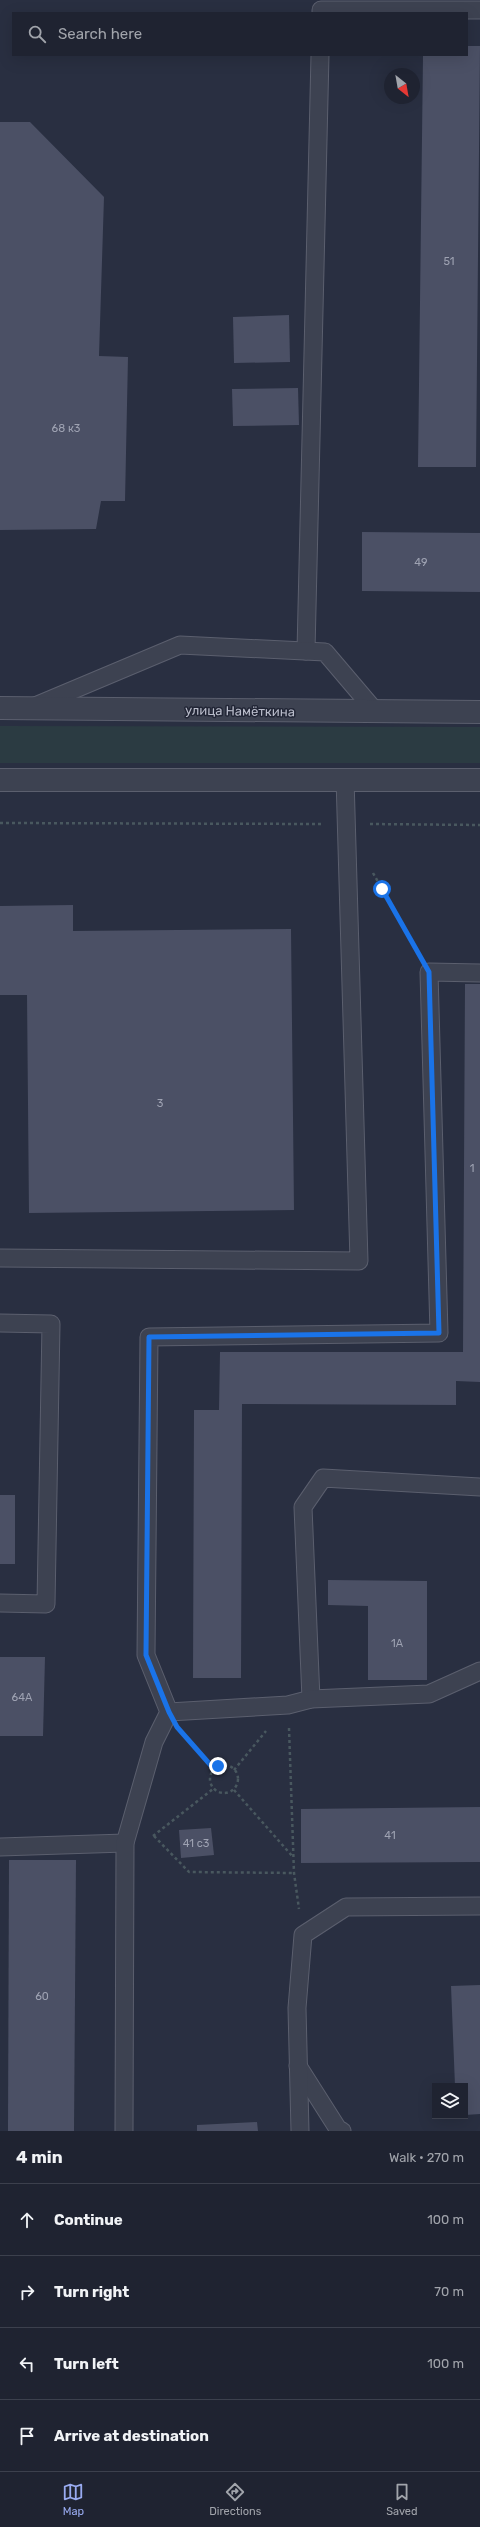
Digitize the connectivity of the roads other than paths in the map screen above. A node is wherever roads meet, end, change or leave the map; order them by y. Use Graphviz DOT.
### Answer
graph roads {
  1 [pos="480,10"];
  2 [pos="321,12"];
  3 [pos="320,56"];
  4 [pos="306,651"];
  5 [pos="0,708"];
  6 [pos="29,709"];
  7 [pos="376,712"];
  8 [pos="480,712"];
  9 [pos="345,778"];
  10 [pos="0,780"];
  11 [pos="480,780"];
  12 [pos="480,973"];
  13 [pos="0,1258"];
  14 [pos="0,1323"];
  15 [pos="480,1486"];
  16 [pos="0,1602"];
  17 [pos="480,1671"];
  18 [pos="311,1699"];
  19 [pos="169,1712"];
  20 [pos="125,1843"];
  21 [pos="0,1847"];
  22 [pos="480,1906"];
  23 [pos="298,2066"];
  24 [pos="124,2131"];
  25 [pos="300,2131"];
  26 [pos="342,2131"];
  1 -- 2 [label="lane"];
  3 -- 4 [label="lane"];
  4 -- 6 [label="lane"];
  4 -- 7 [label="lane"];
  5 -- 6 [label="street, улица Намёткина"];
  6 -- 7 [label="street, улица Намёткина"];
  7 -- 8 [label="street, улица Намёткина"];
  9 -- 10 [label="street"];
  9 -- 11 [label="street"];
  9 -- 13 [label="lane"];
  12 -- 19 [label="lane"];
  14 -- 16 [label="lane"];
  15 -- 18 [label="lane"];
  17 -- 18 [label="lane"];
  18 -- 19 [label="lane"];
  19 -- 20 [label="lane"];
  20 -- 21 [label="lane"];
  20 -- 24 [label="lane"];
  22 -- 23 [label="lane"];
  23 -- 25 [label="lane"];
  23 -- 26 [label="lane"];
}
